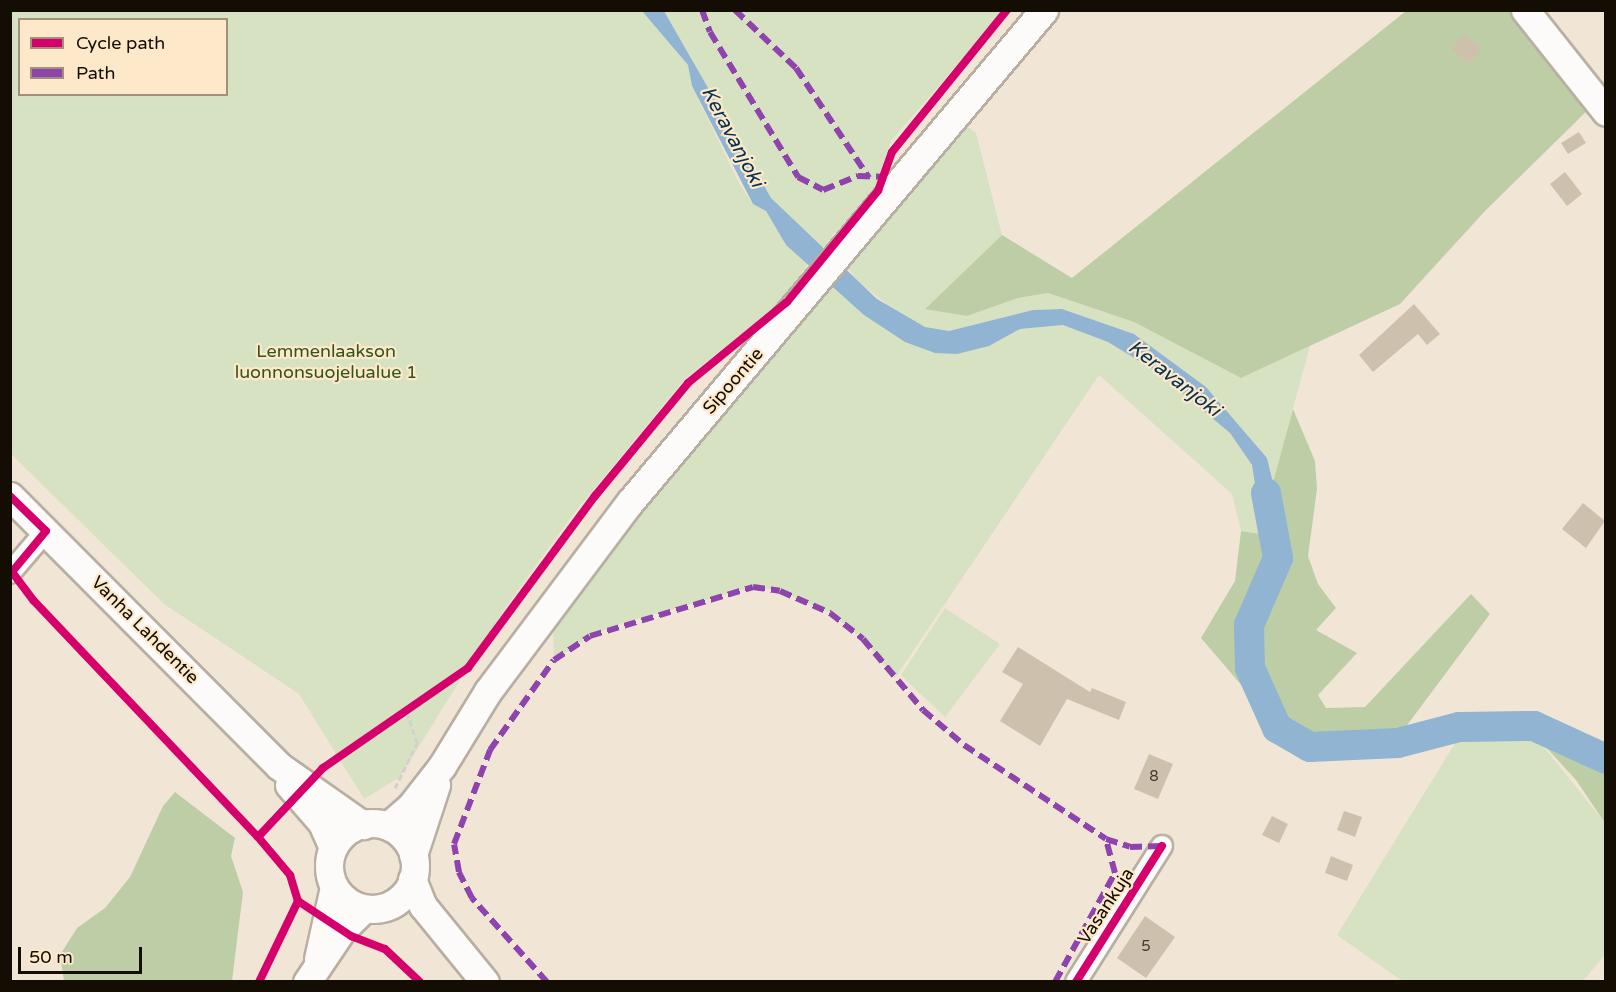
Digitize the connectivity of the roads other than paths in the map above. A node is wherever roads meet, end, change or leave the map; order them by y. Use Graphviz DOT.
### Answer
graph roads {
  1 [pos="1044,10"];
  2 [pos="1525,10"];
  3 [pos="1605,112"];
  4 [pos="10,496"];
  5 [pos="46,531"];
  6 [pos="10,573"];
  7 [pos="279,766"];
  8 [pos="442,766"];
  9 [pos="376,825"];
  10 [pos="1162,846"];
  11 [pos="333,848"];
  12 [pos="413,867"];
  13 [pos="334,887"];
  14 [pos="375,908"];
  15 [pos="450,944"];
  16 [pos="312,972"];
  17 [pos="486,981"];
  18 [pos="1076,981"];
  1 -- 8 [label="main road, Sipoontie"];
  2 -- 3 [label="main road"];
  4 -- 5 [label="main road, Vanha Lahdentie"];
  5 -- 6 [label="street"];
  5 -- 7 [label="main road, Vanha Lahdentie"];
  7 -- 9 [label="main road, Vanha Lahdentie"];
  7 -- 11 [label="main road, Vanha Lahdentie"];
  8 -- 9 [label="main road, Sipoontie"];
  8 -- 12 [label="main road, Sipoontie"];
  9 -- 11 [label="main road"];
  9 -- 12 [label="main road"];
  10 -- 18 [label="street, Vasankuja"];
  11 -- 13 [label="main road"];
  12 -- 14 [label="main road"];
  12 -- 15 [label="main road"];
  13 -- 14 [label="main road"];
  13 -- 16 [label="main road"];
  14 -- 15 [label="main road"];
  14 -- 16 [label="main road"];
  15 -- 17 [label="main road"];
}
